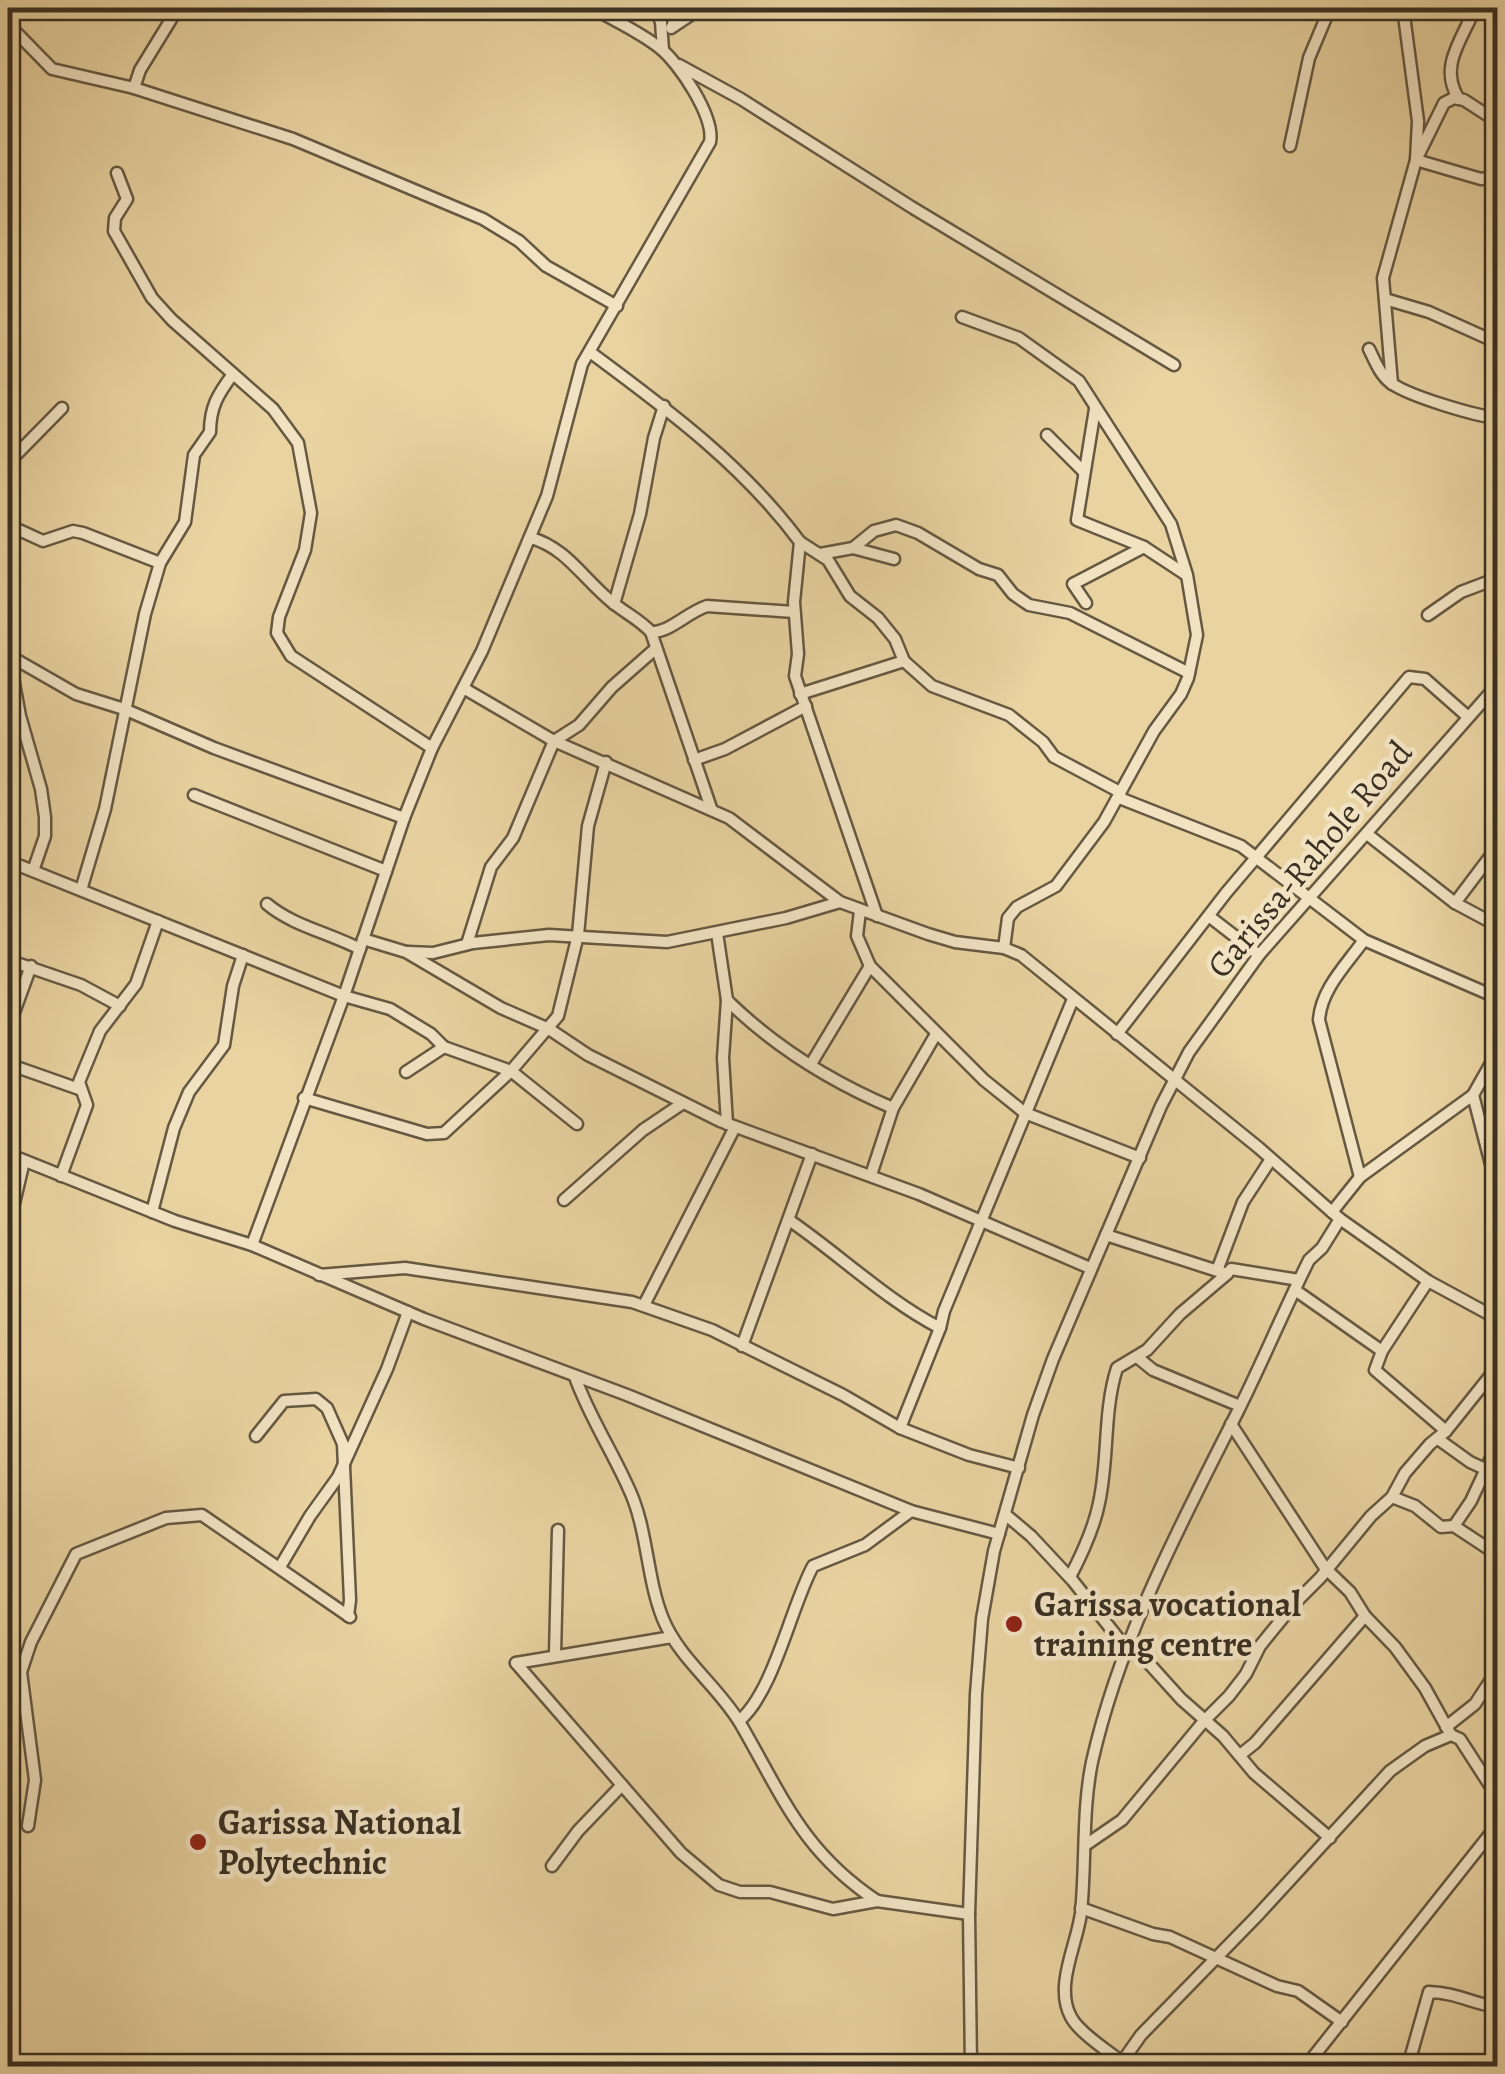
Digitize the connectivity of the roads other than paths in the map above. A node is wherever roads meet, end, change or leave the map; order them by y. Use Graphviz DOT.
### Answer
graph roads {
  1 [pos="178,8"];
  2 [pos="593,8"];
  3 [pos="656,8"];
  4 [pos="684,8"];
  5 [pos="701,8"];
  6 [pos="1330,8"];
  7 [pos="1403,8"];
  8 [pos="1475,8"];
  9 [pos="8,24"];
  10 [pos="667,32"];
  11 [pos="663,50"];
  12 [pos="674,62"];
  13 [pos="134,88"];
  14 [pos="1459,99"];
  15 [pos="1498,122"];
  16 [pos="1290,146"];
  17 [pos="1416,160"];
  18 [pos="117,173"];
  19 [pos="1498,176"];
  20 [pos="1481,179"];
  21 [pos="1498,188"];
  22 [pos="1385,299"];
  23 [pos="617,306"];
  24 [pos="962,318"];
  25 [pos="1498,343"];
  26 [pos="1369,350"];
  27 [pos="590,352"];
  28 [pos="1174,364"];
  29 [pos="233,374"];
  30 [pos="1392,384"];
  31 [pos="664,406"];
  32 [pos="62,408"];
  33 [pos="1094,409"];
  34 [pos="1498,418"];
  35 [pos="1047,436"];
  36 [pos="8,463"];
  37 [pos="1084,472"];
  38 [pos="8,524"];
  39 [pos="531,538"];
  40 [pos="800,542"];
  41 [pos="1144,547"];
  42 [pos="853,548"];
  43 [pos="820,554"];
  44 [pos="894,560"];
  45 [pos="160,563"];
  46 [pos="1187,575"];
  47 [pos="1498,578"];
  48 [pos="1086,603"];
  49 [pos="614,604"];
  50 [pos="794,612"];
  51 [pos="1428,616"];
  52 [pos="650,632"];
  53 [pos="654,650"];
  54 [pos="8,656"];
  55 [pos="904,661"];
  56 [pos="1189,673"];
  57 [pos="1498,684"];
  58 [pos="465,689"];
  59 [pos="800,694"];
  60 [pos="806,706"];
  61 [pos="124,709"];
  62 [pos="1467,716"];
  63 [pos="554,742"];
  64 [pos="432,748"];
  65 [pos="694,760"];
  66 [pos="606,762"];
  67 [pos="1118,791"];
  68 [pos="194,795"];
  69 [pos="710,808"];
  70 [pos="404,818"];
  71 [pos="1367,834"];
  72 [pos="1498,846"];
  73 [pos="1257,858"];
  74 [pos="8,861"];
  75 [pos="33,871"];
  76 [pos="386,871"];
  77 [pos="80,890"];
  78 [pos="1309,900"];
  79 [pos="840,902"];
  80 [pos="1455,903"];
  81 [pos="267,904"];
  82 [pos="860,912"];
  83 [pos="877,916"];
  84 [pos="1210,917"];
  85 [pos="158,920"];
  86 [pos="1498,926"];
  87 [pos="717,933"];
  88 [pos="578,935"];
  89 [pos="1364,940"];
  90 [pos="362,944"];
  91 [pos="467,944"];
  92 [pos="1004,948"];
  93 [pos="406,952"];
  94 [pos="242,955"];
  95 [pos="1260,955"];
  96 [pos="8,960"];
  97 [pos="32,966"];
  98 [pos="870,966"];
  99 [pos="344,996"];
  100 [pos="1073,998"];
  101 [pos="1498,998"];
  102 [pos="728,1000"];
  103 [pos="120,1006"];
  104 [pos="549,1028"];
  105 [pos="8,1030"];
  106 [pos="936,1034"];
  107 [pos="1117,1034"];
  108 [pos="444,1047"];
  109 [pos="1498,1051"];
  110 [pos="8,1064"];
  111 [pos="811,1064"];
  112 [pos="406,1072"];
  113 [pos="510,1072"];
  114 [pos="1174,1079"];
  115 [pos="79,1088"];
  116 [pos="1473,1096"];
  117 [pos="304,1098"];
  118 [pos="684,1104"];
  119 [pos="892,1108"];
  120 [pos="1025,1113"];
  121 [pos="578,1124"];
  122 [pos="731,1125"];
  123 [pos="8,1154"];
  124 [pos="812,1154"];
  125 [pos="1140,1158"];
  126 [pos="1272,1159"];
  127 [pos="24,1162"];
  128 [pos="871,1175"];
  129 [pos="61,1176"];
  130 [pos="1360,1177"];
  131 [pos="1498,1177"];
  132 [pos="564,1200"];
  133 [pos="152,1212"];
  134 [pos="1336,1216"];
  135 [pos="789,1220"];
  136 [pos="982,1222"];
  137 [pos="8,1229"];
  138 [pos="1106,1235"];
  139 [pos="252,1245"];
  140 [pos="1090,1268"];
  141 [pos="1222,1271"];
  142 [pos="318,1275"];
  143 [pos="1428,1281"];
  144 [pos="1297,1285"];
  145 [pos="644,1306"];
  146 [pos="408,1312"];
  147 [pos="1498,1319"];
  148 [pos="940,1328"];
  149 [pos="742,1346"];
  150 [pos="1382,1351"];
  151 [pos="1137,1357"];
  152 [pos="1498,1366"];
  153 [pos="575,1377"];
  154 [pos="1240,1406"];
  155 [pos="1231,1424"];
  156 [pos="900,1428"];
  157 [pos="1442,1435"];
  158 [pos="256,1436"];
  159 [pos="1498,1444"];
  160 [pos="343,1466"];
  161 [pos="1019,1468"];
  162 [pos="1483,1470"];
  163 [pos="1498,1475"];
  164 [pos="1392,1497"];
  165 [pos="911,1511"];
  166 [pos="1006,1514"];
  167 [pos="1454,1526"];
  168 [pos="558,1530"];
  169 [pos="999,1534"];
  170 [pos="1498,1555"];
  171 [pos="280,1567"];
  172 [pos="1324,1568"];
  173 [pos="1070,1577"];
  174 [pos="1364,1616"];
  175 [pos="672,1637"];
  176 [pos="1126,1648"];
  177 [pos="555,1654"];
  178 [pos="1498,1669"];
  179 [pos="739,1720"];
  180 [pos="1204,1721"];
  181 [pos="1449,1731"];
  182 [pos="1240,1756"];
  183 [pos="622,1785"];
  184 [pos="1498,1791"];
  185 [pos="1498,1824"];
  186 [pos="28,1826"];
  187 [pos="1330,1838"];
  188 [pos="1086,1844"];
  189 [pos="552,1866"];
  190 [pos="877,1901"];
  191 [pos="1081,1908"];
  192 [pos="969,1914"];
  193 [pos="1215,1957"];
  194 [pos="1498,2008"];
  195 [pos="1342,2022"];
  196 [pos="1125,2064"];
  197 [pos="971,2066"];
  198 [pos="1306,2066"];
  199 [pos="1408,2066"];
  1 -- 13 [label="street"];
  2 -- 11 [label="street"];
  3 -- 10 [label="street"];
  4 -- 10 [label="street"];
  5 -- 10 [label="street"];
  6 -- 16 [label="street"];
  7 -- 17 [label="street"];
  8 -- 14 [label="street"];
  9 -- 13 [label="street"];
  10 -- 11 [label="street"];
  11 -- 12 [label="street"];
  12 -- 23 [label="street"];
  12 -- 28 [label="street"];
  13 -- 23 [label="street"];
  14 -- 15 [label="street"];
  14 -- 17 [label="street"];
  17 -- 20 [label="street"];
  17 -- 22 [label="street"];
  18 -- 29 [label="street"];
  19 -- 20 [label="street"];
  20 -- 21 [label="street"];
  22 -- 25 [label="street"];
  22 -- 30 [label="street"];
  23 -- 27 [label="street"];
  24 -- 33 [label="street"];
  26 -- 30 [label="street"];
  27 -- 31 [label="street"];
  27 -- 39 [label="street"];
  29 -- 45 [label="street"];
  29 -- 64 [label="street"];
  30 -- 34 [label="street"];
  31 -- 40 [label="street"];
  31 -- 49 [label="street"];
  32 -- 36 [label="street"];
  33 -- 37 [label="street"];
  33 -- 46 [label="street"];
  35 -- 37 [label="street"];
  37 -- 41 [label="street"];
  38 -- 45 [label="street"];
  39 -- 49 [label="street"];
  39 -- 58 [label="street"];
  40 -- 43 [label="street"];
  40 -- 50 [label="street"];
  41 -- 46 [label="street"];
  41 -- 48 [label="street"];
  42 -- 43 [label="street"];
  42 -- 44 [label="street"];
  42 -- 56 [label="street"];
  43 -- 55 [label="street"];
  45 -- 61 [label="street"];
  46 -- 56 [label="street"];
  47 -- 51 [label="street"];
  49 -- 52 [label="street"];
  50 -- 52 [label="street"];
  50 -- 59 [label="street"];
  52 -- 53 [label="street"];
  53 -- 63 [label="street"];
  53 -- 65 [label="street"];
  54 -- 61 [label="street"];
  54 -- 75 [label="street"];
  55 -- 59 [label="street"];
  55 -- 67 [label="street"];
  56 -- 67 [label="street"];
  57 -- 62 [label="street, Garissa-Rahole Road"];
  58 -- 63 [label="street"];
  58 -- 64 [label="street"];
  59 -- 60 [label="street"];
  60 -- 65 [label="street"];
  60 -- 83 [label="street"];
  61 -- 70 [label="street"];
  61 -- 77 [label="street"];
  62 -- 71 [label="street, Garissa-Rahole Road"];
  62 -- 73 [label="street"];
  63 -- 66 [label="street"];
  63 -- 91 [label="street"];
  64 -- 70 [label="street"];
  65 -- 69 [label="street"];
  66 -- 69 [label="street"];
  66 -- 88 [label="street"];
  67 -- 73 [label="street"];
  67 -- 92 [label="street"];
  68 -- 76 [label="street"];
  69 -- 79 [label="street"];
  70 -- 76 [label="street"];
  71 -- 78 [label="street, Garissa-Rahole Road"];
  71 -- 80 [label="street"];
  72 -- 80 [label="street"];
  73 -- 78 [label="street"];
  73 -- 84 [label="street"];
  74 -- 75 [label="street"];
  75 -- 77 [label="street"];
  76 -- 90 [label="street"];
  77 -- 85 [label="street"];
  78 -- 89 [label="street"];
  78 -- 95 [label="street, Garissa-Rahole Road"];
  79 -- 82 [label="street"];
  79 -- 87 [label="street"];
  80 -- 86 [label="street"];
  81 -- 90 [label="street"];
  82 -- 83 [label="street"];
  82 -- 98 [label="street"];
  83 -- 92 [label="street"];
  84 -- 95 [label="street"];
  84 -- 107 [label="street"];
  85 -- 94 [label="street"];
  85 -- 103 [label="street"];
  87 -- 88 [label="street"];
  87 -- 102 [label="street"];
  88 -- 91 [label="street"];
  88 -- 104 [label="street"];
  89 -- 101 [label="street"];
  89 -- 130 [label="street"];
  90 -- 93 [label="street"];
  90 -- 99 [label="street"];
  91 -- 93 [label="street"];
  92 -- 100 [label="street"];
  93 -- 104 [label="street"];
  94 -- 99 [label="street"];
  94 -- 133 [label="street"];
  95 -- 114 [label="street, Garissa-Rahole Road"];
  96 -- 97 [label="street"];
  97 -- 103 [label="street"];
  97 -- 105 [label="street"];
  98 -- 106 [label="street"];
  98 -- 111 [label="street"];
  99 -- 108 [label="street"];
  99 -- 117 [label="street"];
  100 -- 107 [label="street"];
  100 -- 120 [label="street"];
  102 -- 111 [label="street"];
  102 -- 122 [label="street"];
  103 -- 115 [label="street"];
  104 -- 113 [label="street"];
  104 -- 118 [label="street"];
  106 -- 119 [label="street"];
  106 -- 120 [label="street"];
  107 -- 114 [label="street"];
  108 -- 112 [label="street"];
  108 -- 113 [label="street"];
  109 -- 116 [label="street"];
  110 -- 115 [label="street"];
  111 -- 119 [label="street"];
  113 -- 117 [label="street"];
  113 -- 121 [label="street"];
  114 -- 125 [label="street, Garissa-Rahole Road"];
  114 -- 126 [label="street"];
  115 -- 129 [label="street"];
  116 -- 130 [label="street"];
  116 -- 131 [label="street"];
  117 -- 139 [label="street"];
  118 -- 122 [label="street"];
  118 -- 132 [label="street"];
  119 -- 128 [label="street"];
  120 -- 125 [label="street"];
  120 -- 136 [label="street"];
  122 -- 124 [label="street"];
  122 -- 145 [label="street"];
  123 -- 127 [label="street"];
  124 -- 128 [label="street"];
  124 -- 135 [label="street"];
  125 -- 138 [label="street, Garissa-Rahole Road"];
  126 -- 134 [label="street"];
  126 -- 141 [label="street"];
  127 -- 129 [label="street"];
  127 -- 137 [label="street"];
  128 -- 136 [label="street"];
  129 -- 133 [label="street"];
  130 -- 134 [label="street"];
  133 -- 139 [label="street"];
  134 -- 143 [label="street"];
  134 -- 144 [label="street"];
  135 -- 148 [label="street"];
  135 -- 149 [label="street"];
  136 -- 140 [label="street"];
  136 -- 148 [label="street"];
  138 -- 140 [label="street, Garissa-Rahole Road"];
  138 -- 141 [label="street"];
  139 -- 142 [label="street"];
  140 -- 161 [label="street, Garissa-Rahole Road"];
  141 -- 144 [label="street"];
  141 -- 151 [label="street"];
  142 -- 145 [label="street"];
  142 -- 146 [label="street"];
  143 -- 147 [label="street"];
  143 -- 150 [label="street"];
  144 -- 150 [label="street"];
  144 -- 154 [label="street"];
  145 -- 149 [label="street"];
  146 -- 153 [label="street"];
  146 -- 160 [label="street"];
  148 -- 156 [label="street"];
  149 -- 156 [label="street"];
  150 -- 157 [label="street"];
  151 -- 154 [label="street"];
  151 -- 173 [label="street"];
  152 -- 157 [label="street"];
  153 -- 165 [label="street"];
  153 -- 175 [label="street"];
  154 -- 155 [label="street"];
  155 -- 172 [label="street"];
  155 -- 176 [label="street"];
  156 -- 161 [label="street"];
  157 -- 162 [label="street"];
  157 -- 164 [label="street"];
  158 -- 160 [label="street"];
  159 -- 162 [label="street"];
  160 -- 171 [label="street"];
  160 -- 171 [label="street"];
  161 -- 166 [label="street, Garissa-Rahole Road"];
  162 -- 163 [label="street"];
  162 -- 167 [label="street"];
  164 -- 167 [label="street"];
  164 -- 172 [label="street"];
  165 -- 169 [label="street"];
  165 -- 179 [label="street"];
  166 -- 169 [label="street, Garissa-Rahole Road"];
  166 -- 173 [label="street"];
  167 -- 170 [label="street"];
  168 -- 177 [label="street"];
  169 -- 192 [label="street, Garissa-Rahole Road"];
  171 -- 186 [label="street"];
  172 -- 174 [label="street"];
  172 -- 180 [label="street"];
  173 -- 176 [label="street"];
  174 -- 181 [label="street"];
  174 -- 182 [label="street"];
  175 -- 177 [label="street"];
  175 -- 179 [label="street"];
  176 -- 180 [label="street"];
  176 -- 188 [label="street"];
  177 -- 183 [label="street"];
  178 -- 181 [label="street"];
  179 -- 190 [label="street"];
  180 -- 182 [label="street"];
  180 -- 188 [label="street"];
  181 -- 184 [label="street"];
  181 -- 187 [label="street"];
  182 -- 187 [label="street"];
  183 -- 189 [label="street"];
  183 -- 190 [label="street"];
  185 -- 195 [label="street"];
  187 -- 193 [label="street"];
  188 -- 191 [label="street"];
  190 -- 192 [label="street"];
  191 -- 193 [label="street"];
  191 -- 196 [label="street"];
  192 -- 197 [label="street, Garissa-Rahole Road"];
  193 -- 195 [label="street"];
  193 -- 196 [label="street"];
  194 -- 199 [label="street"];
  195 -- 198 [label="street"];
}
